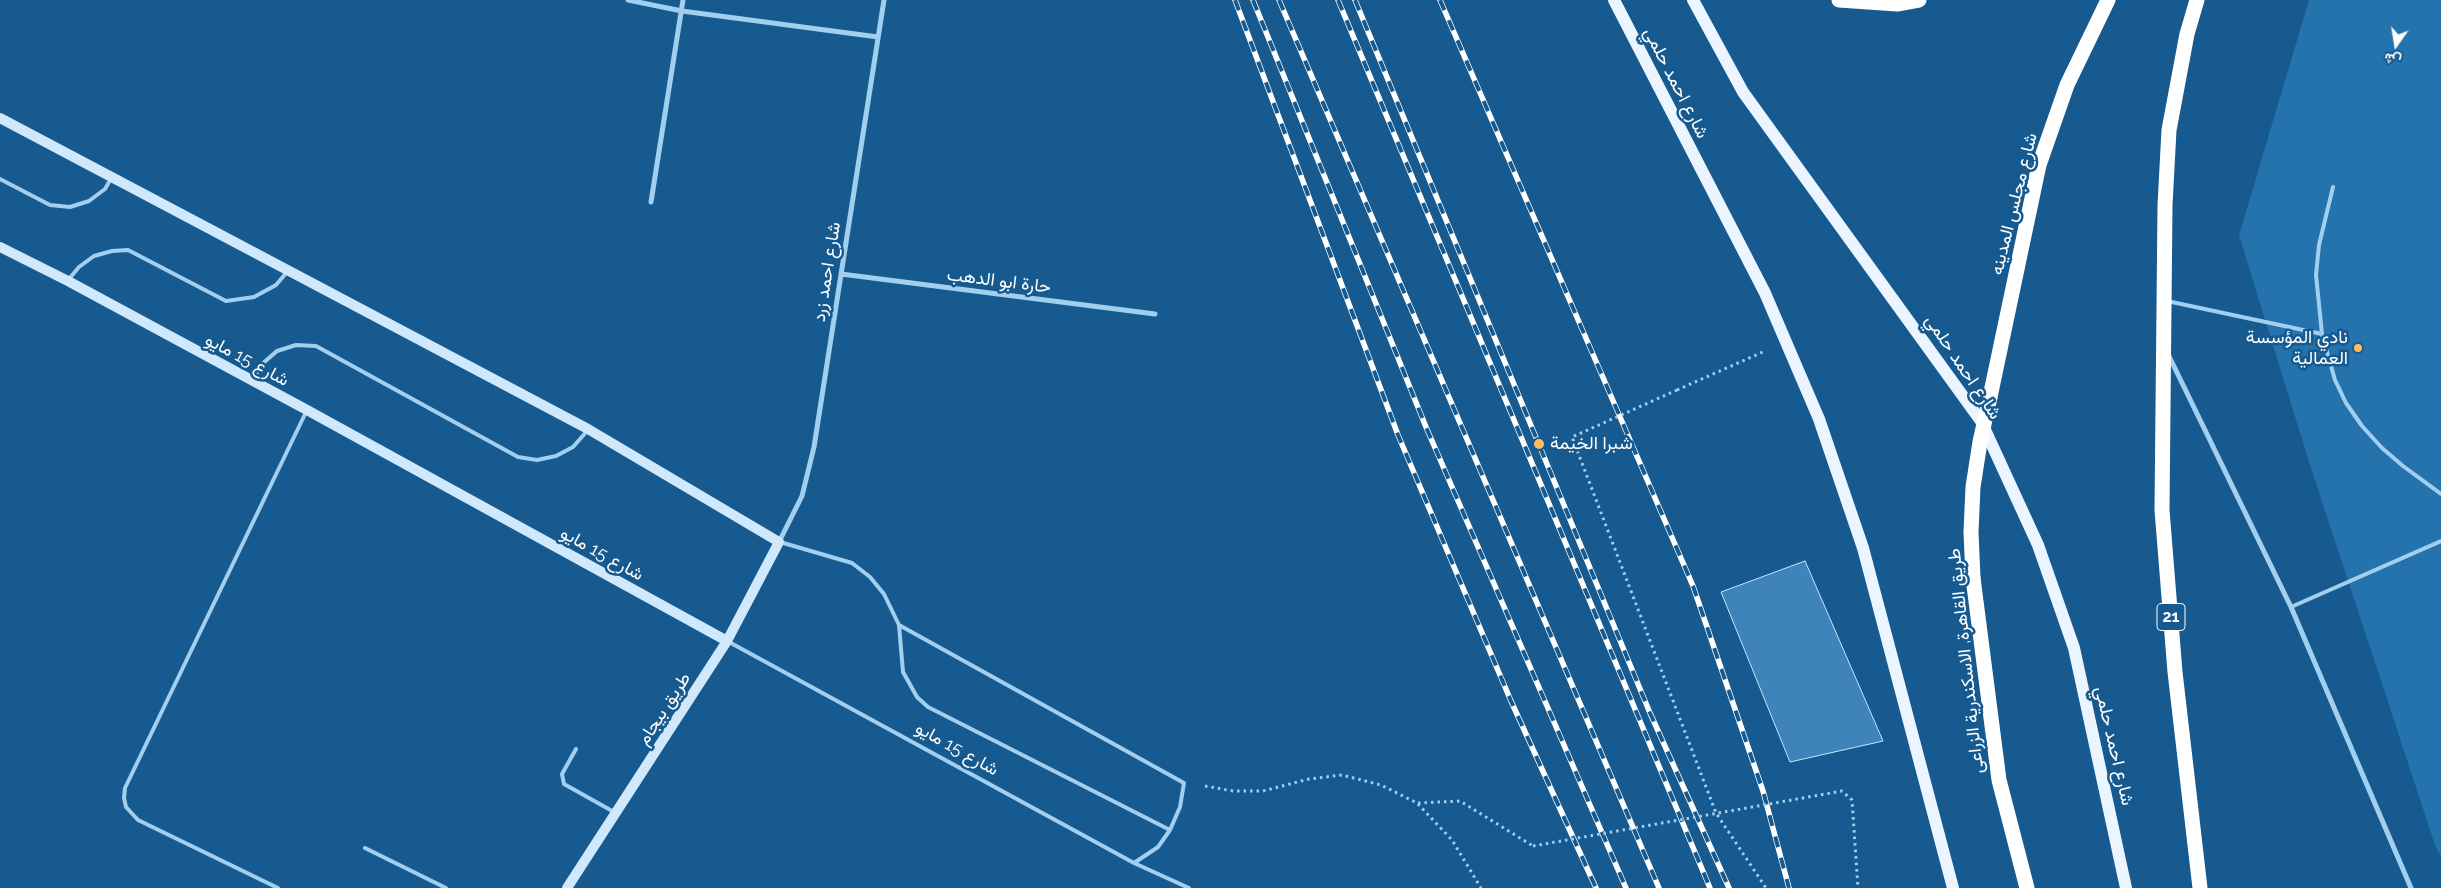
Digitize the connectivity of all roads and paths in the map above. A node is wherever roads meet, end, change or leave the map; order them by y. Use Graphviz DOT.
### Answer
graph roads {
  1 [pos="628,0"];
  2 [pos="683,0"];
  3 [pos="884,0"];
  4 [pos="1614,0"];
  5 [pos="1693,0"];
  6 [pos="1919,0"];
  7 [pos="2108,0"];
  8 [pos="2197,0"];
  9 [pos="1844,1"];
  10 [pos="682,10"];
  11 [pos="878,37"];
  12 [pos="0,118"];
  13 [pos="112,177"];
  14 [pos="0,179"];
  15 [pos="2333,187"];
  16 [pos="651,202"];
  17 [pos="0,247"];
  18 [pos="288,271"];
  19 [pos="841,274"];
  20 [pos="68,281"];
  21 [pos="2164,300"];
  22 [pos="1155,314"];
  23 [pos="2322,334"];
  24 [pos="1786,341"];
  25 [pos="2164,345"];
  26 [pos="252,382"];
  27 [pos="1990,397"];
  28 [pos="307,410"];
  29 [pos="588,430"];
  30 [pos="2441,494"];
  31 [pos="2441,541"];
  32 [pos="779,542"];
  33 [pos="2291,607"];
  34 [pos="899,625"];
  35 [pos="727,641"];
  36 [pos="576,748"];
  37 [pos="1184,783"];
  38 [pos="1418,803"];
  39 [pos="616,813"];
  40 [pos="1716,813"];
  41 [pos="1170,830"];
  42 [pos="365,848"];
  43 [pos="1134,864"];
  44 [pos="278,888"];
  45 [pos="446,888"];
  46 [pos="567,888"];
  47 [pos="1189,888"];
  48 [pos="1481,888"];
  49 [pos="1766,888"];
  50 [pos="1858,888"];
  51 [pos="1953,888"];
  52 [pos="2026,888"];
  53 [pos="2126,888"];
  54 [pos="2200,888"];
  55 [pos="2411,888"];
  1 -- 10 [label="street"];
  2 -- 10 [label="street"];
  3 -- 11 [label="street, شارع احمد زرد"];
  4 -- 24 [label="main road, شارع احمد حلمي"];
  5 -- 53 [label="main road, شارع احمد حلمي"];
  6 -- 9 [label="highway"];
  7 -- 27 [label="highway, شارع مجلس المدينه"];
  8 -- 21 [label="highway"];
  10 -- 11 [label="street"];
  10 -- 16 [label="street"];
  11 -- 19 [label="street, شارع احمد زرد"];
  12 -- 13 [label="main road"];
  13 -- 14 [label="lane"];
  13 -- 18 [label="main road"];
  15 -- 23 [label="lane"];
  17 -- 20 [label="main road, شارع 15 مايو"];
  18 -- 20 [label="lane"];
  18 -- 29 [label="main road"];
  19 -- 22 [label="street, حارة ابو الدهب"];
  19 -- 32 [label="street, شارع احمد زرد"];
  20 -- 26 [label="main road, شارع 15 مايو"];
  21 -- 23 [label="lane"];
  21 -- 25 [label="highway"];
  23 -- 30 [label="lane"];
  24 -- 40 [label="path, bridge"];
  24 -- 51 [label="main road, شارع احمد حلمي"];
  25 -- 33 [label="street"];
  25 -- 54 [label="highway, 21"];
  26 -- 28 [label="main road, شارع 15 مايو"];
  26 -- 29 [label="lane"];
  27 -- 52 [label="highway, طريق القاهرة, الاسكندرية الزراعى, bridge"];
  28 -- 35 [label="main road, شارع 15 مايو"];
  28 -- 44 [label="lane"];
  29 -- 32 [label="main road"];
  31 -- 33 [label="lane"];
  32 -- 34 [label="lane"];
  32 -- 35 [label="main road, طريق بيجام"];
  33 -- 55 [label="street"];
  34 -- 37 [label="lane"];
  34 -- 41 [label="lane"];
  35 -- 39 [label="main road, طريق بيجام"];
  35 -- 43 [label="lane, شارع 15 مايو"];
  36 -- 39 [label="lane"];
  37 -- 38 [label="path"];
  37 -- 41 [label="lane"];
  38 -- 40 [label="path, bridge"];
  38 -- 48 [label="path"];
  39 -- 46 [label="main road, طريق بيجام"];
  40 -- 49 [label="path, bridge"];
  40 -- 50 [label="path, bridge"];
  41 -- 43 [label="lane"];
  42 -- 45 [label="lane"];
  43 -- 47 [label="lane, شارع 15 مايو"];
}
